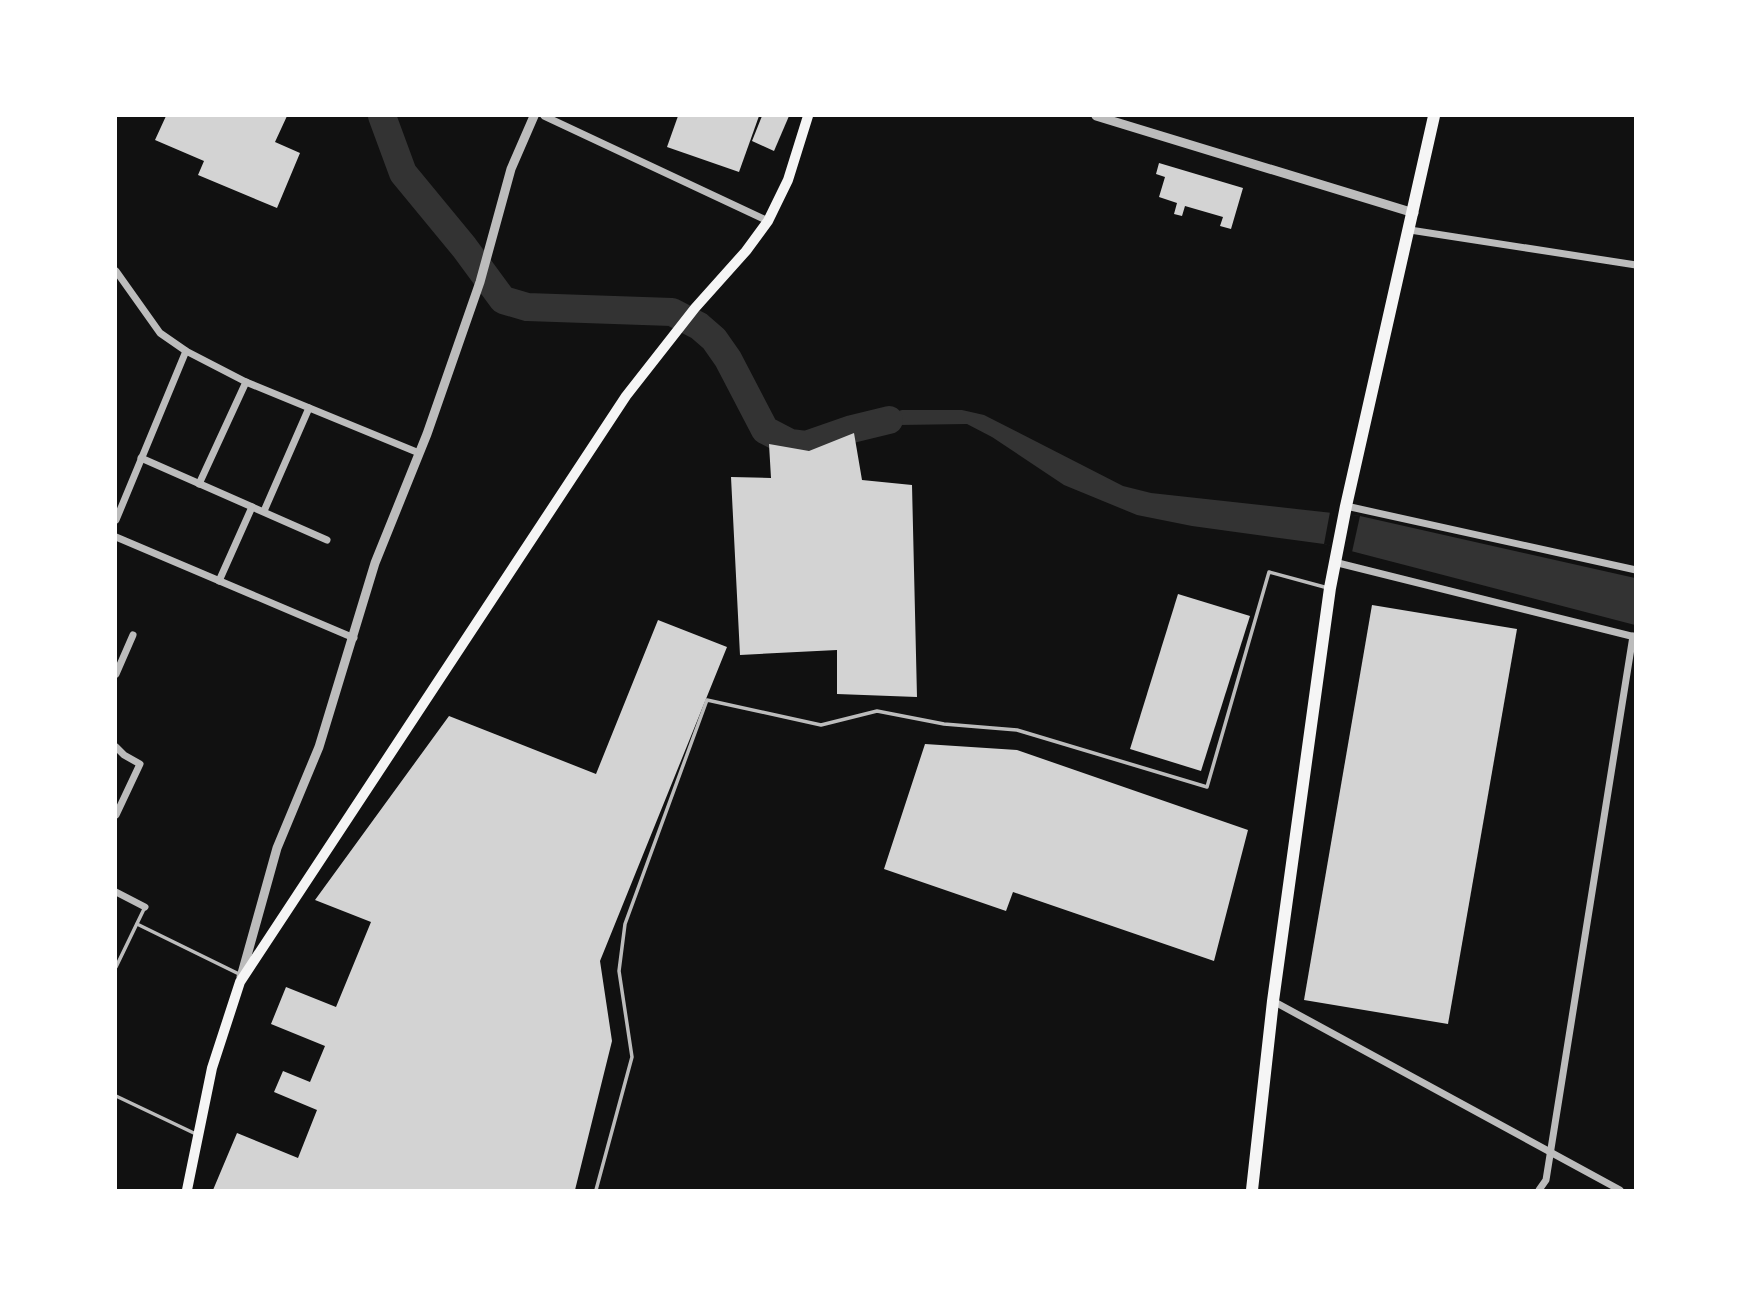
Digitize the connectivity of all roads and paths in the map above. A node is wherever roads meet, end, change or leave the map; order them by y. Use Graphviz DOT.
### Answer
graph roads {
  1 [pos="534,116"];
  2 [pos="544,116"];
  3 [pos="808,116"];
  4 [pos="1096,116"];
  5 [pos="1434,116"];
  6 [pos="1414,213"];
  7 [pos="768,221"];
  8 [pos="1410,230"];
  9 [pos="1636,265"];
  10 [pos="116,271"];
  11 [pos="186,351"];
  12 [pos="246,382"];
  13 [pos="309,408"];
  14 [pos="419,453"];
  15 [pos="141,458"];
  16 [pos="199,484"];
  17 [pos="252,507"];
  18 [pos="1345,510"];
  19 [pos="264,511"];
  20 [pos="116,520"];
  21 [pos="116,537"];
  22 [pos="327,540"];
  23 [pos="1334,562"];
  24 [pos="1636,570"];
  25 [pos="219,581"];
  26 [pos="1330,588"];
  27 [pos="133,635"];
  28 [pos="1634,636"];
  29 [pos="354,638"];
  30 [pos="116,674"];
  31 [pos="116,747"];
  32 [pos="116,815"];
  33 [pos="116,892"];
  34 [pos="145,907"];
  35 [pos="137,924"];
  36 [pos="116,967"];
  37 [pos="241,979"];
  38 [pos="1273,1001"];
  39 [pos="116,1096"];
  40 [pos="200,1135"];
  41 [pos="1550,1152"];
  42 [pos="187,1191"];
  43 [pos="596,1191"];
  44 [pos="1252,1191"];
  45 [pos="1539,1191"];
  46 [pos="1620,1191"];
  1 -- 14 [label="street"];
  2 -- 7 [label="street"];
  3 -- 7 [label="main road"];
  4 -- 6 [label="street"];
  5 -- 6 [label="highway"];
  6 -- 8 [label="highway"];
  7 -- 37 [label="main road"];
  8 -- 9 [label="street"];
  8 -- 18 [label="highway"];
  10 -- 11 [label="street"];
  11 -- 12 [label="street"];
  11 -- 15 [label="street"];
  12 -- 13 [label="street"];
  12 -- 16 [label="street"];
  13 -- 14 [label="street"];
  13 -- 19 [label="street"];
  14 -- 29 [label="street"];
  15 -- 16 [label="street"];
  15 -- 20 [label="street"];
  16 -- 17 [label="street"];
  17 -- 19 [label="street"];
  17 -- 25 [label="street"];
  18 -- 23 [label="highway"];
  18 -- 24 [label="street"];
  19 -- 22 [label="street"];
  21 -- 25 [label="street"];
  23 -- 26 [label="highway"];
  23 -- 28 [label="street"];
  25 -- 29 [label="street"];
  26 -- 38 [label="highway"];
  26 -- 43 [label="lane"];
  27 -- 30 [label="street"];
  28 -- 41 [label="street"];
  29 -- 37 [label="street"];
  31 -- 32 [label="street"];
  33 -- 34 [label="street"];
  34 -- 35 [label="lane"];
  35 -- 36 [label="lane"];
  35 -- 37 [label="lane"];
  37 -- 40 [label="main road"];
  38 -- 41 [label="street"];
  38 -- 44 [label="highway"];
  39 -- 40 [label="lane"];
  40 -- 42 [label="main road"];
  41 -- 45 [label="street"];
  41 -- 46 [label="street"];
}
